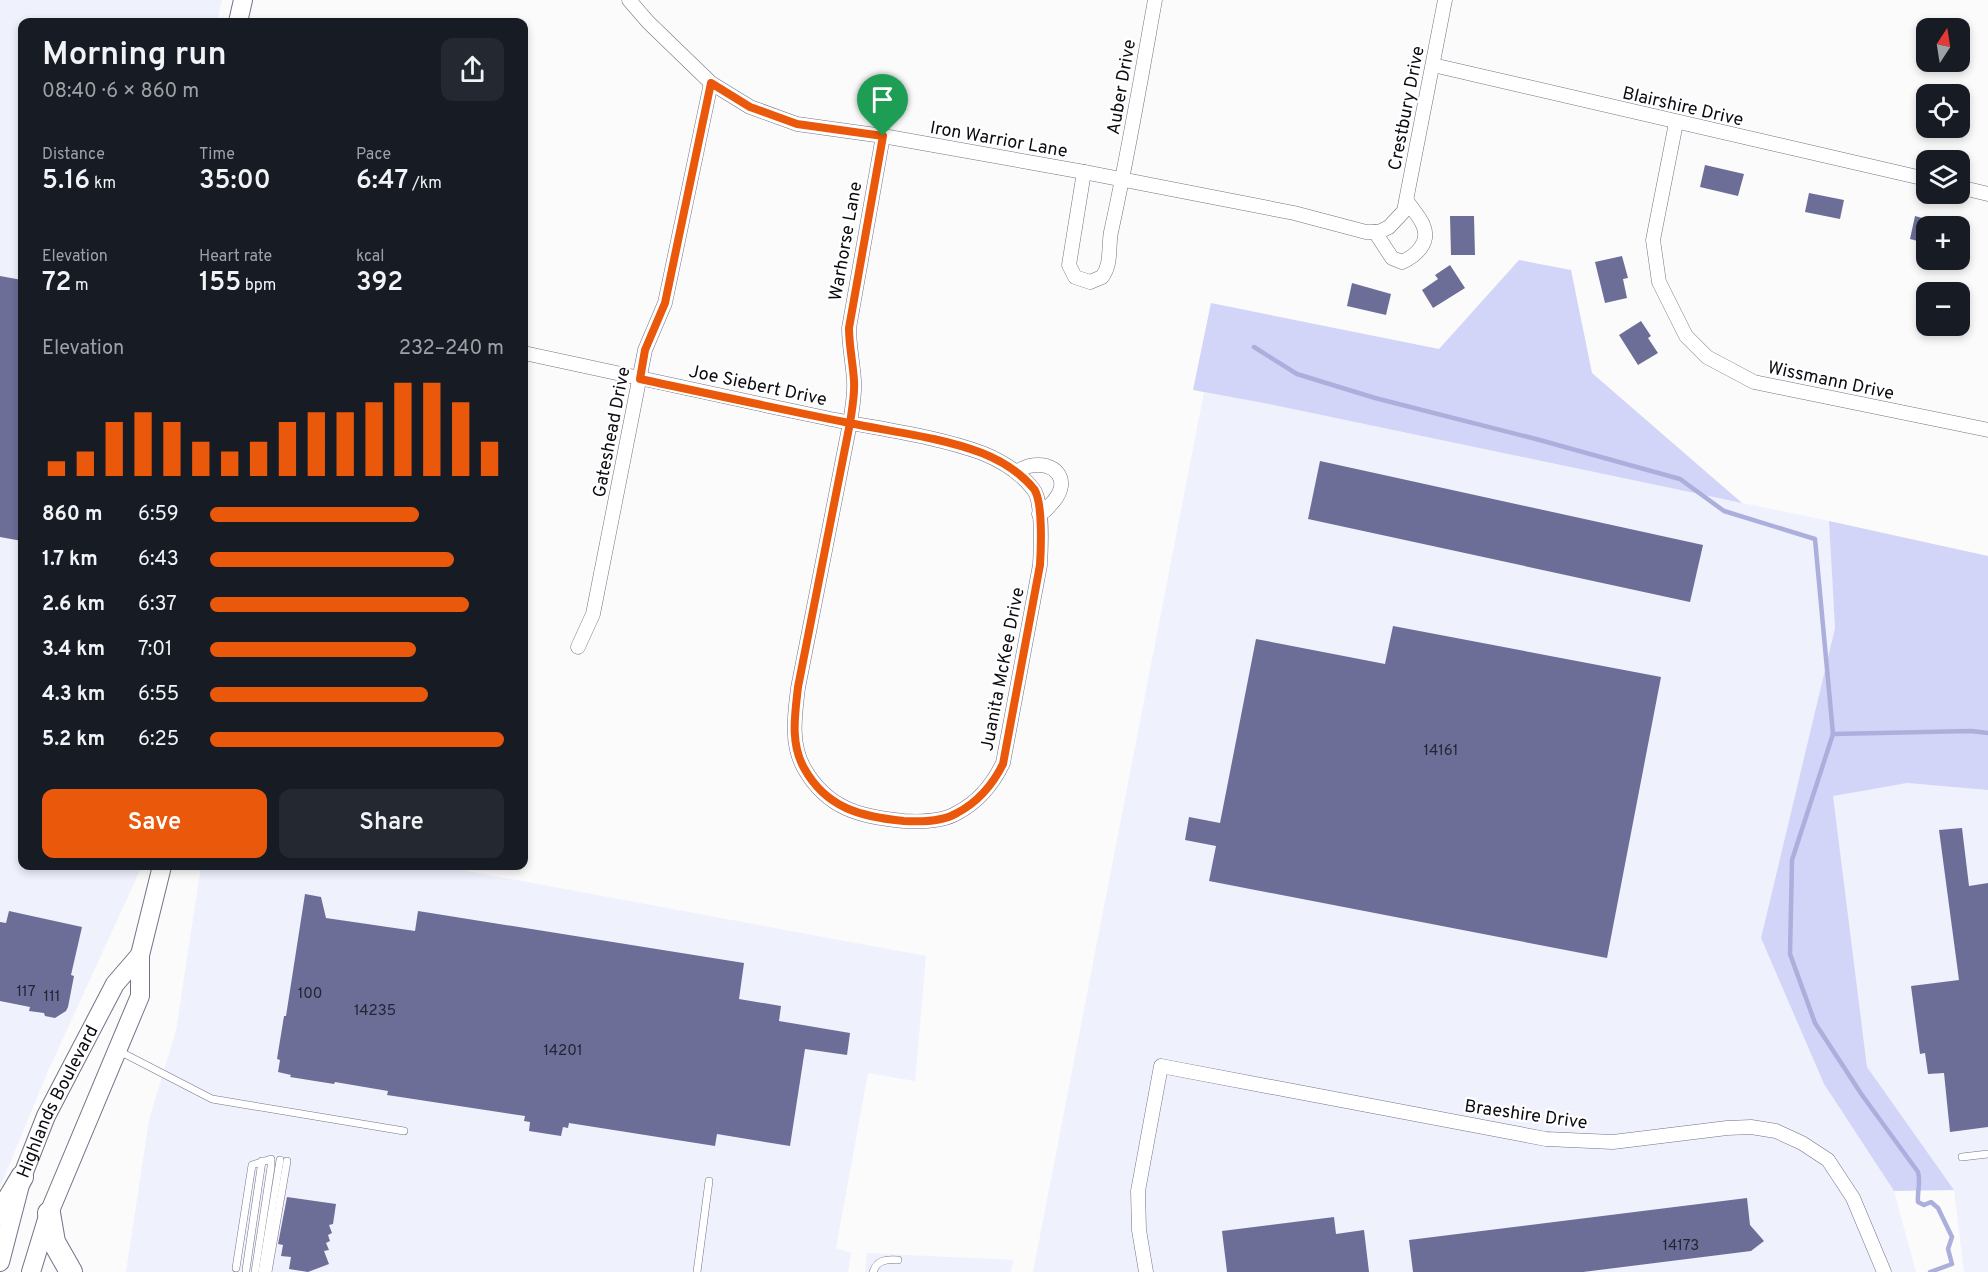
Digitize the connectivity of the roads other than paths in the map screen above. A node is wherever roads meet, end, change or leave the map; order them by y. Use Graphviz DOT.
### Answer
graph roads {
  1 [pos="243,0"];
  2 [pos="629,0"];
  3 [pos="1155,0"];
  4 [pos="1445,0"];
  5 [pos="239,18"];
  6 [pos="1433,65"];
  7 [pos="711,83"];
  8 [pos="1676,123"];
  9 [pos="883,136"];
  10 [pos="1084,172"];
  11 [pos="1916,177"];
  12 [pos="1122,180"];
  13 [pos="1970,190"];
  14 [pos="1988,194"];
  15 [pos="1407,201"];
  16 [pos="1377,232"];
  17 [pos="528,354"];
  18 [pos="640,379"];
  19 [pos="850,423"];
  20 [pos="1988,430"];
  21 [pos="1016,472"];
  22 [pos="1036,491"];
  23 [pos="1039,514"];
  24 [pos="578,647"];
  25 [pos="161,870"];
  26 [pos="140,955"];
  27 [pos="117,1050"];
  28 [pos="404,1131"];
  29 [pos="1988,1154"];
  30 [pos="1962,1157"];
  31 [pos="262,1161"];
  32 [pos="22,1177"];
  33 [pos="709,1181"];
  34 [pos="0,1214"];
  35 [pos="49,1214"];
  36 [pos="898,1260"];
  37 [pos="0,1262"];
  38 [pos="236,1268"];
  39 [pos="246,1270"];
  40 [pos="31,1272"];
  41 [pos="71,1272"];
  42 [pos="255,1272"];
  43 [pos="262,1272"];
  44 [pos="268,1272"];
  45 [pos="697,1272"];
  46 [pos="873,1272"];
  47 [pos="1146,1272"];
  48 [pos="1884,1272"];
  1 -- 5 [label="street"];
  2 -- 7 [label="street, Iron Warrior Lane"];
  3 -- 12 [label="street, Auber Drive"];
  4 -- 6 [label="street, Crestbury Drive"];
  6 -- 8 [label="street, Blairshire Drive"];
  6 -- 15 [label="street, Crestbury Drive"];
  7 -- 9 [label="street, Iron Warrior Lane"];
  7 -- 18 [label="street, Gateshead Drive"];
  8 -- 11 [label="street, Blairshire Drive"];
  8 -- 20 [label="street, Wissmann Drive"];
  9 -- 10 [label="street, Iron Warrior Lane"];
  9 -- 19 [label="street, Warhorse Lane"];
  10 -- 12 [label="street, Iron Warrior Lane"];
  10 -- 12 [label="street, Iron Warrior Lane"];
  12 -- 16 [label="street, Iron Warrior Lane"];
  13 -- 14 [label="street"];
  15 -- 16 [label="street, Crestbury Drive"];
  15 -- 16 [label="street"];
  17 -- 18 [label="street, Joe Siebert Drive"];
  18 -- 19 [label="street, Joe Siebert Drive"];
  18 -- 24 [label="street, Gateshead Drive"];
  19 -- 21 [label="street, Joe Siebert Drive"];
  19 -- 23 [label="street, Juanita McKee Drive"];
  21 -- 22 [label="street, Joe Siebert Drive"];
  21 -- 23 [label="street"];
  22 -- 23 [label="street, Juanita McKee Drive"];
  25 -- 26 [label="street, Highlands Boulevard"];
  26 -- 27 [label="street, Highlands Boulevard"];
  26 -- 32 [label="street, Highlands Boulevard"];
  27 -- 28 [label="lane"];
  27 -- 35 [label="street, Highlands Boulevard"];
  29 -- 30 [label="lane"];
  31 -- 38 [label="lane"];
  31 -- 39 [label="lane"];
  31 -- 42 [label="lane"];
  32 -- 34 [label="main road"];
  32 -- 37 [label="street, Highlands Boulevard"];
  33 -- 45 [label="lane"];
  35 -- 40 [label="street, Highlands Boulevard"];
  35 -- 41 [label="main road"];
  36 -- 46 [label="lane"];
  43 -- 44 [label="lane"];
  47 -- 48 [label="street, Braeshire Drive"];
}
